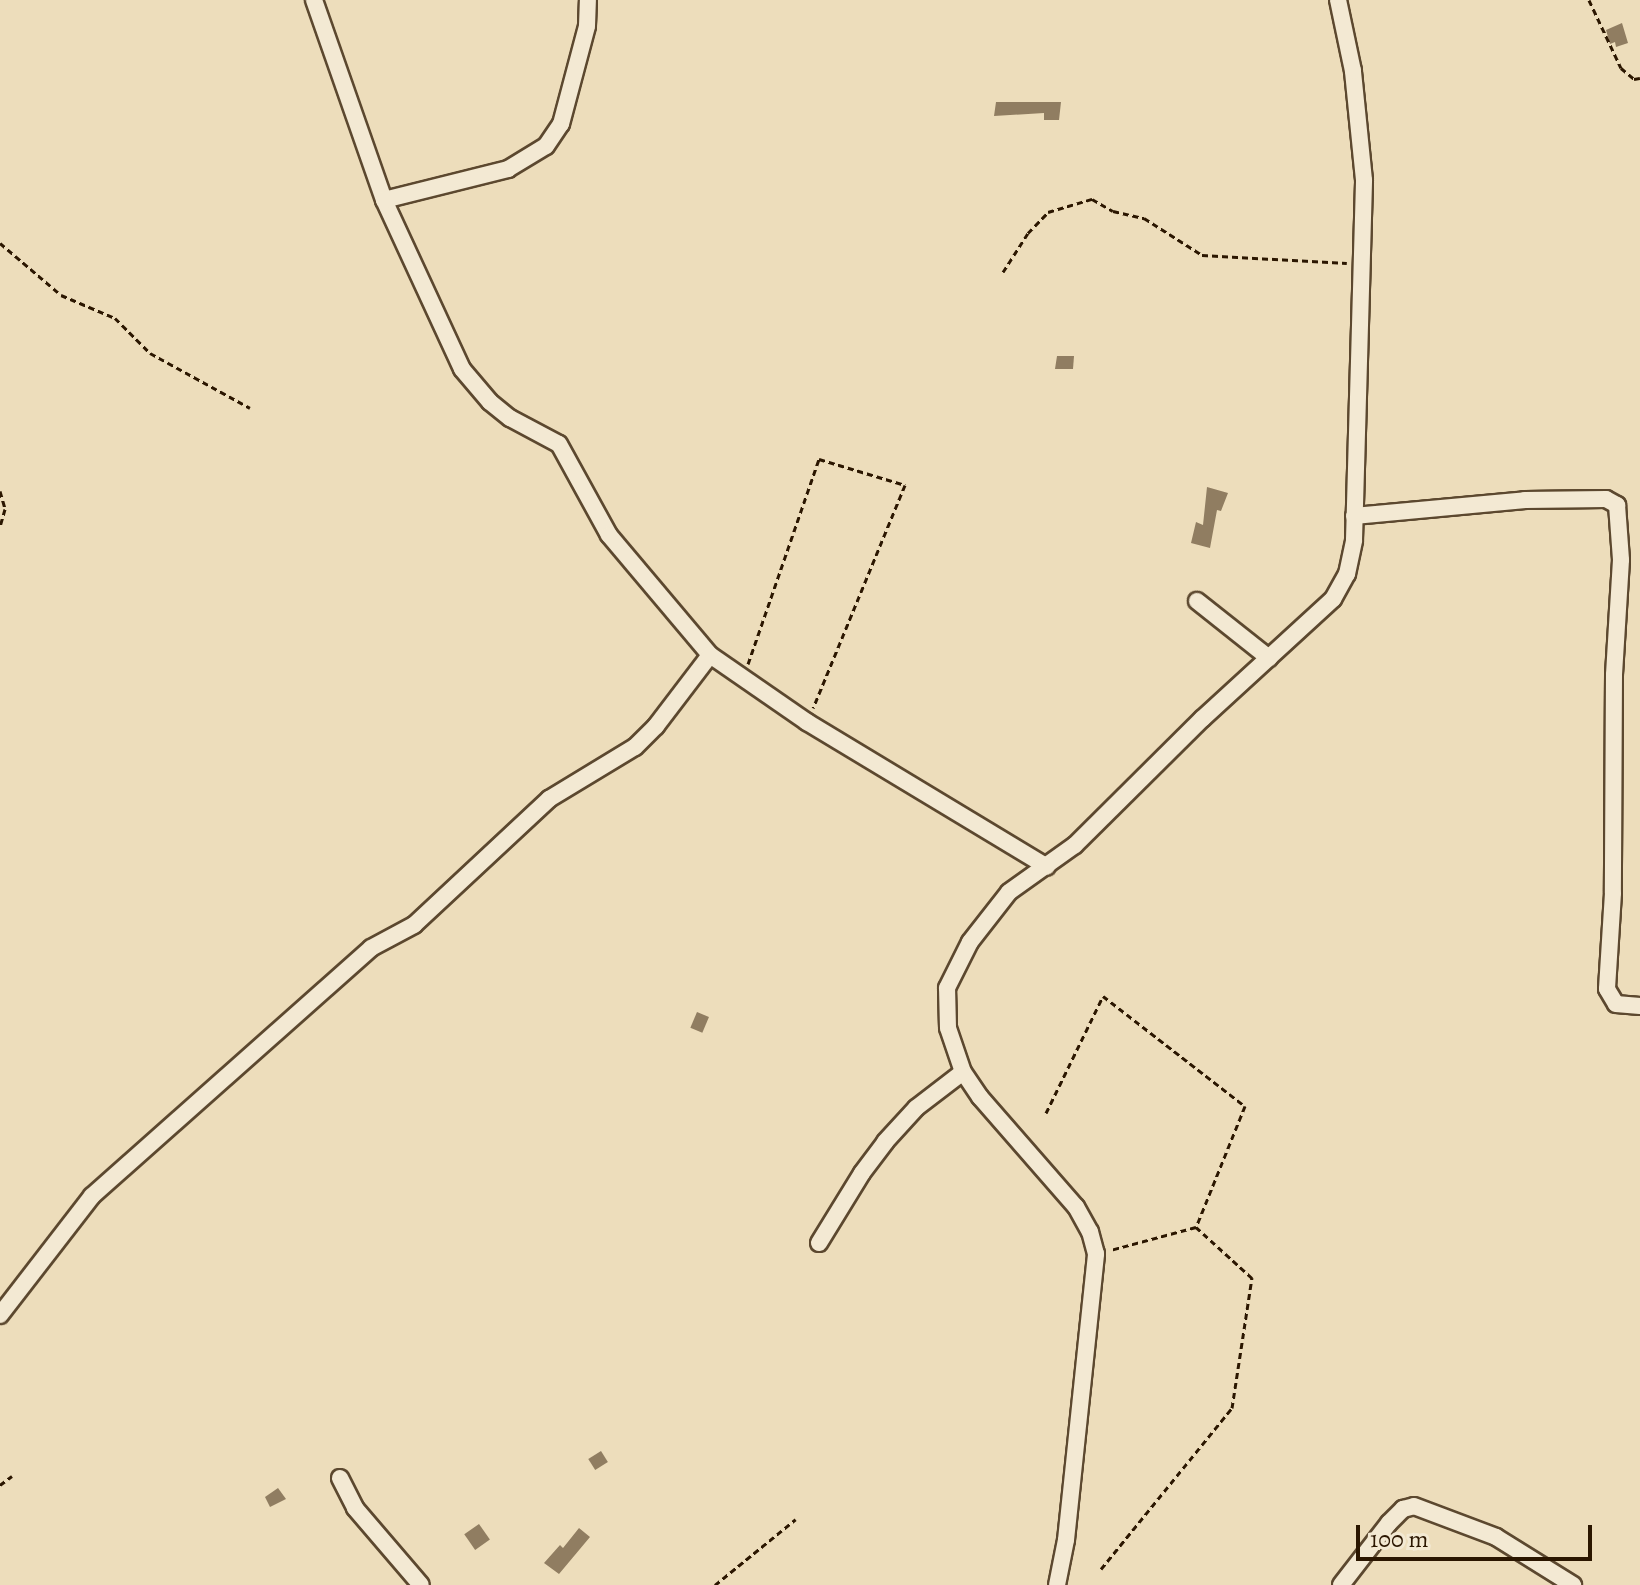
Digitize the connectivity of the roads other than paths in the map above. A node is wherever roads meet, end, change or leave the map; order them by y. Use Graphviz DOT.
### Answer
graph roads {
  1 [pos="314,0"];
  2 [pos="588,0"];
  3 [pos="1338,0"];
  4 [pos="384,200"];
  5 [pos="1354,516"];
  6 [pos="1197,601"];
  7 [pos="710,655"];
  8 [pos="1269,658"];
  9 [pos="1047,867"];
  10 [pos="1640,1006"];
  11 [pos="963,1072"];
  12 [pos="819,1243"];
  13 [pos="0,1315"];
  14 [pos="340,1478"];
  15 [pos="421,1585"];
  16 [pos="1057,1585"];
  17 [pos="1341,1585"];
  18 [pos="1573,1585"];
  1 -- 4 [label="street"];
  2 -- 4 [label="street"];
  3 -- 5 [label="street"];
  4 -- 7 [label="street"];
  5 -- 8 [label="street"];
  5 -- 10 [label="street"];
  6 -- 8 [label="street"];
  7 -- 9 [label="street"];
  7 -- 13 [label="street"];
  8 -- 9 [label="street"];
  9 -- 11 [label="street"];
  11 -- 12 [label="street"];
  11 -- 16 [label="street"];
  14 -- 15 [label="street"];
  17 -- 18 [label="street"];
}
